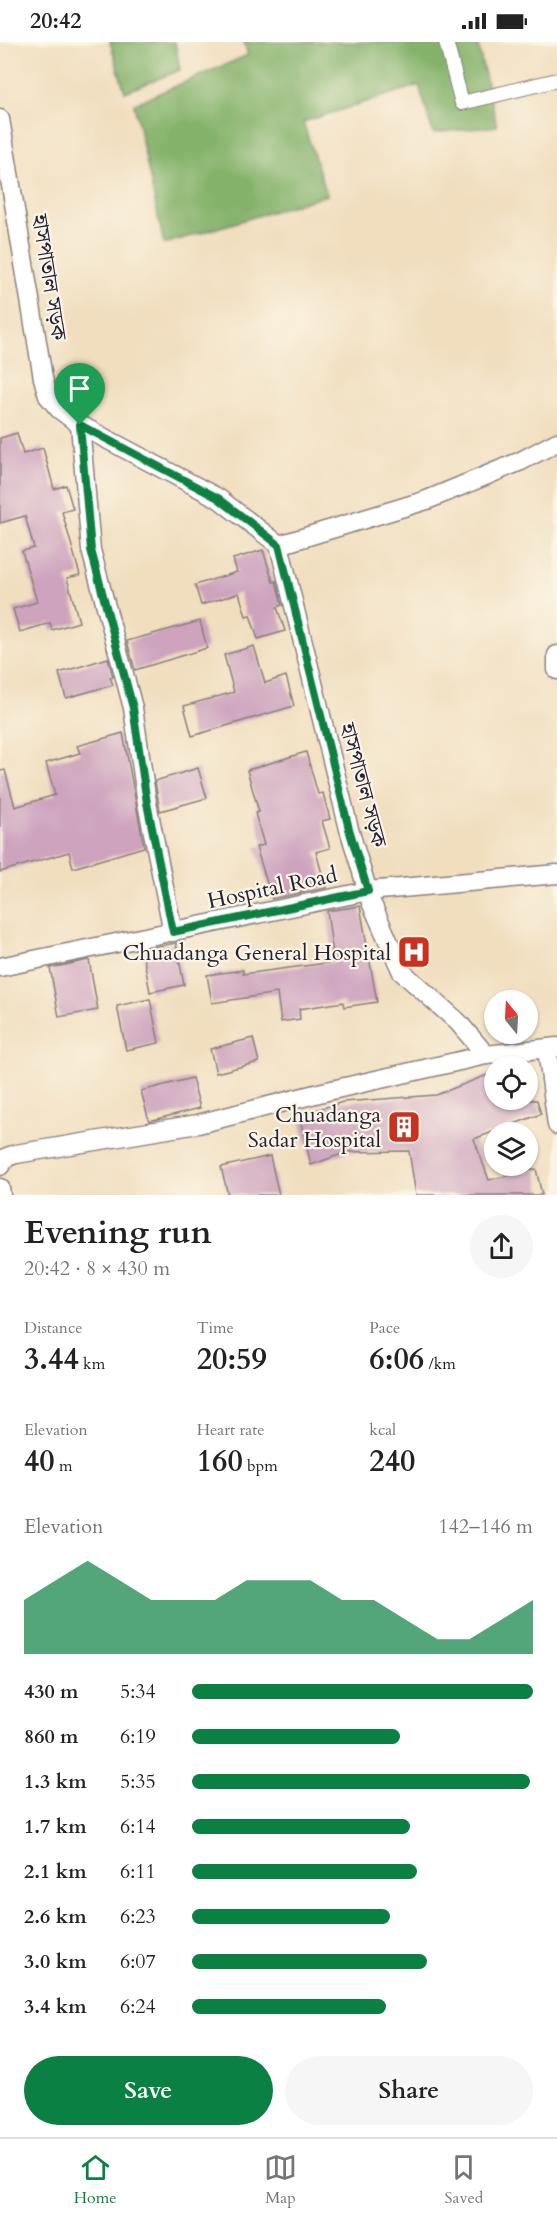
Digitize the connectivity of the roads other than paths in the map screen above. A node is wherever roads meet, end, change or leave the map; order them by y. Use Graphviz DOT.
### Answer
graph roads {
  1 [pos="446,42"];
  2 [pos="557,80"];
  3 [pos="0,119"];
  4 [pos="80,425"];
  5 [pos="557,442"];
  6 [pos="279,545"];
  7 [pos="557,655"];
  8 [pos="557,670"];
  9 [pos="557,874"];
  10 [pos="368,891"];
  11 [pos="173,932"];
  12 [pos="0,968"];
  13 [pos="552,1048"];
  14 [pos="486,1055"];
  15 [pos="557,1125"];
  16 [pos="0,1166"];
  17 [pos="0,1188"];
  18 [pos="2,1195"];
  1 -- 2 [label="street"];
  3 -- 4 [label="street, হাসপাতাল সড়ক"];
  4 -- 6 [label="street, হাসপাতাল সড়ক"];
  4 -- 11 [label="street"];
  5 -- 6 [label="street"];
  6 -- 10 [label="street, হাসপাতাল সড়ক"];
  7 -- 8 [label="street"];
  9 -- 10 [label="street, Hospital Road"];
  10 -- 11 [label="street, Hospital Road"];
  10 -- 14 [label="street, হাসপাতাল সড়ক"];
  11 -- 12 [label="street, Hospital Road"];
  13 -- 14 [label="street"];
  13 -- 15 [label="street"];
  14 -- 16 [label="street"];
  17 -- 18 [label="street"];
}
